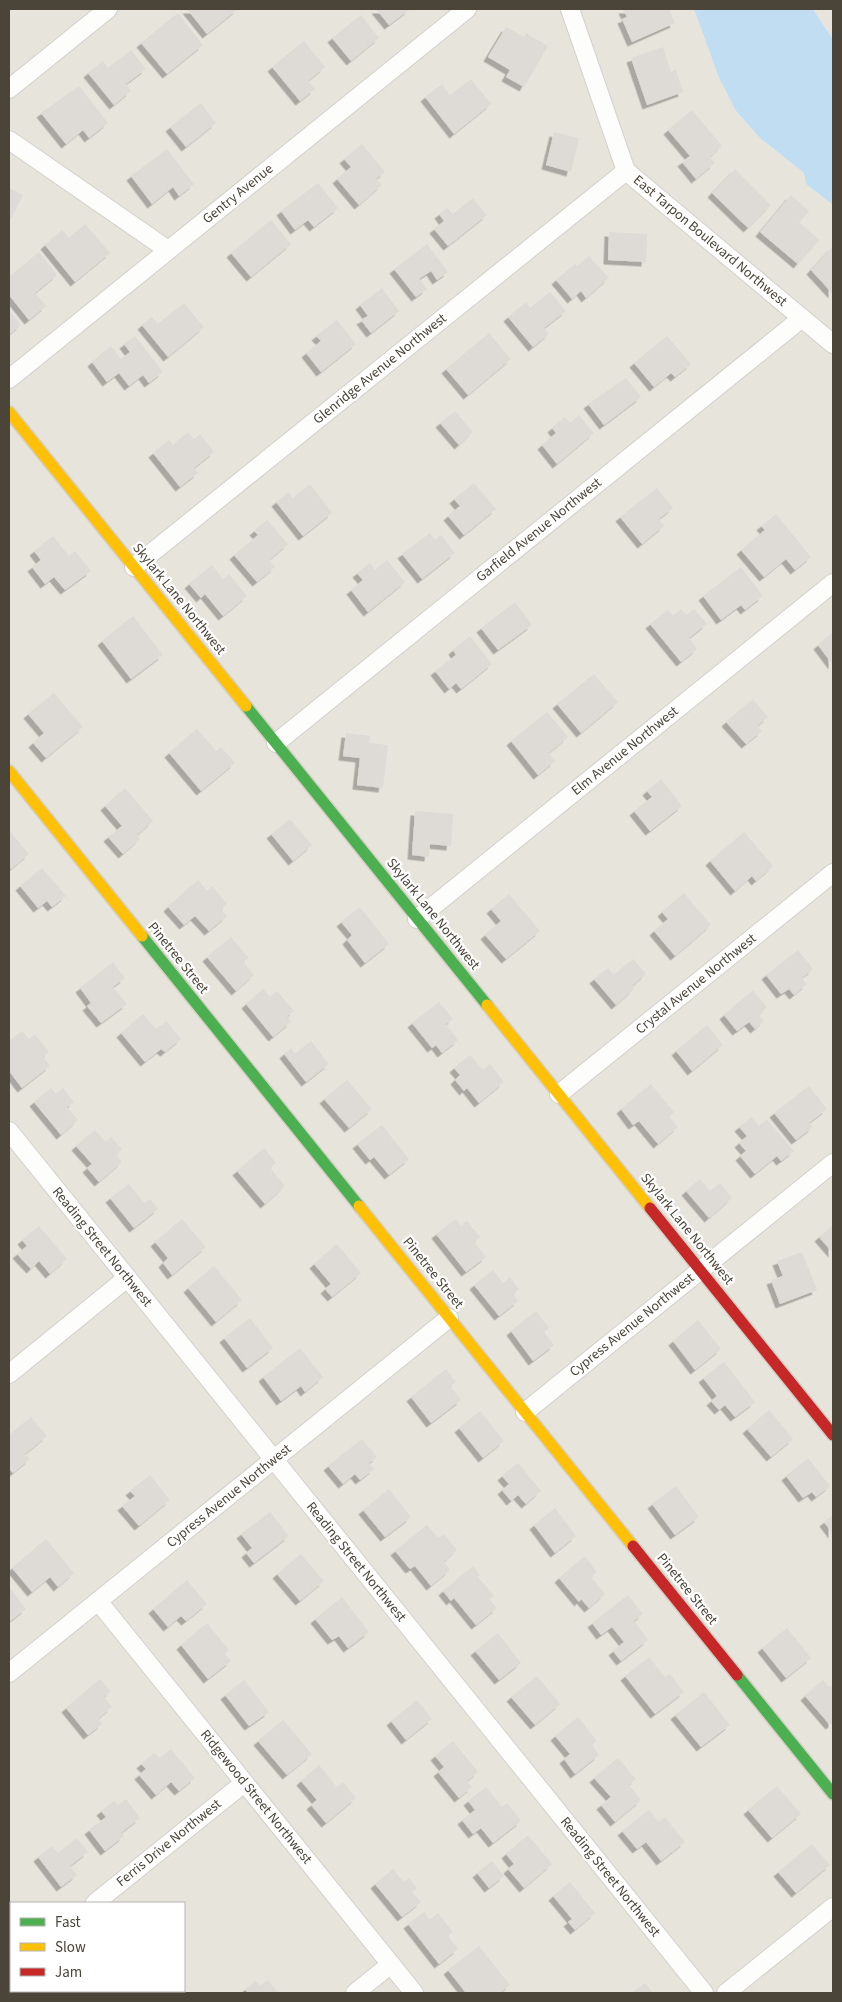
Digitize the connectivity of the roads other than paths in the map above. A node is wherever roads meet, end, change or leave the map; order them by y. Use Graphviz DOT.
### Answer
graph roads {
  1 [pos="108,9"];
  2 [pos="467,9"];
  3 [pos="570,9"];
  4 [pos="9,89"];
  5 [pos="9,140"];
  6 [pos="626,171"];
  7 [pos="168,250"];
  8 [pos="802,318"];
  9 [pos="833,344"];
  10 [pos="9,379"];
  11 [pos="9,412"];
  12 [pos="134,567"];
  13 [pos="833,583"];
  14 [pos="276,743"];
  15 [pos="9,773"];
  16 [pos="833,873"];
  17 [pos="417,919"];
  18 [pos="559,1094"];
  19 [pos="9,1131"];
  20 [pos="833,1163"];
  21 [pos="700,1270"];
  22 [pos="127,1278"];
  23 [pos="449,1318"];
  24 [pos="9,1374"];
  25 [pos="525,1412"];
  26 [pos="833,1435"];
  27 [pos="274,1460"];
  28 [pos="98,1601"];
  29 [pos="9,1673"];
  30 [pos="244,1783"];
  31 [pos="833,1794"];
  32 [pos="96,1902"];
  33 [pos="833,1907"];
  34 [pos="391,1964"];
  35 [pos="355,1993"];
  36 [pos="414,1993"];
  37 [pos="704,1993"];
  38 [pos="726,1993"];
  1 -- 4 [label="street"];
  2 -- 7 [label="street, Gentry Avenue"];
  3 -- 6 [label="street, East Tarpon Boulevard Northwest"];
  5 -- 7 [label="street"];
  6 -- 8 [label="street, East Tarpon Boulevard Northwest"];
  6 -- 12 [label="street, Glenridge Avenue Northwest"];
  7 -- 10 [label="street, Gentry Avenue"];
  8 -- 9 [label="street, East Tarpon Boulevard Northwest"];
  8 -- 14 [label="street, Garfield Avenue Northwest"];
  11 -- 12 [label="street, Skylark Lane Northwest"];
  12 -- 14 [label="street, Skylark Lane Northwest"];
  13 -- 17 [label="street, Elm Avenue Northwest"];
  14 -- 17 [label="street, Skylark Lane Northwest"];
  15 -- 23 [label="street, Pinetree Street"];
  16 -- 18 [label="street, Crystal Avenue Northwest"];
  17 -- 18 [label="street, Skylark Lane Northwest"];
  18 -- 21 [label="street, Skylark Lane Northwest"];
  19 -- 22 [label="street, Reading Street Northwest"];
  20 -- 21 [label="street, Cypress Avenue Northwest"];
  21 -- 25 [label="street, Cypress Avenue Northwest"];
  21 -- 26 [label="street, Skylark Lane Northwest"];
  22 -- 24 [label="street"];
  22 -- 27 [label="street, Reading Street Northwest"];
  23 -- 25 [label="street, Pinetree Street"];
  23 -- 27 [label="street, Cypress Avenue Northwest"];
  25 -- 31 [label="street, Pinetree Street"];
  27 -- 28 [label="street, Cypress Avenue Northwest"];
  27 -- 37 [label="street, Reading Street Northwest"];
  28 -- 29 [label="street, Cypress Avenue Northwest"];
  28 -- 30 [label="street, Ridgewood Street Northwest"];
  30 -- 32 [label="street, Ferris Drive Northwest"];
  30 -- 34 [label="street, Ridgewood Street Northwest"];
  33 -- 38 [label="street"];
  34 -- 35 [label="street"];
  34 -- 36 [label="street, Ridgewood Street Northwest"];
}
